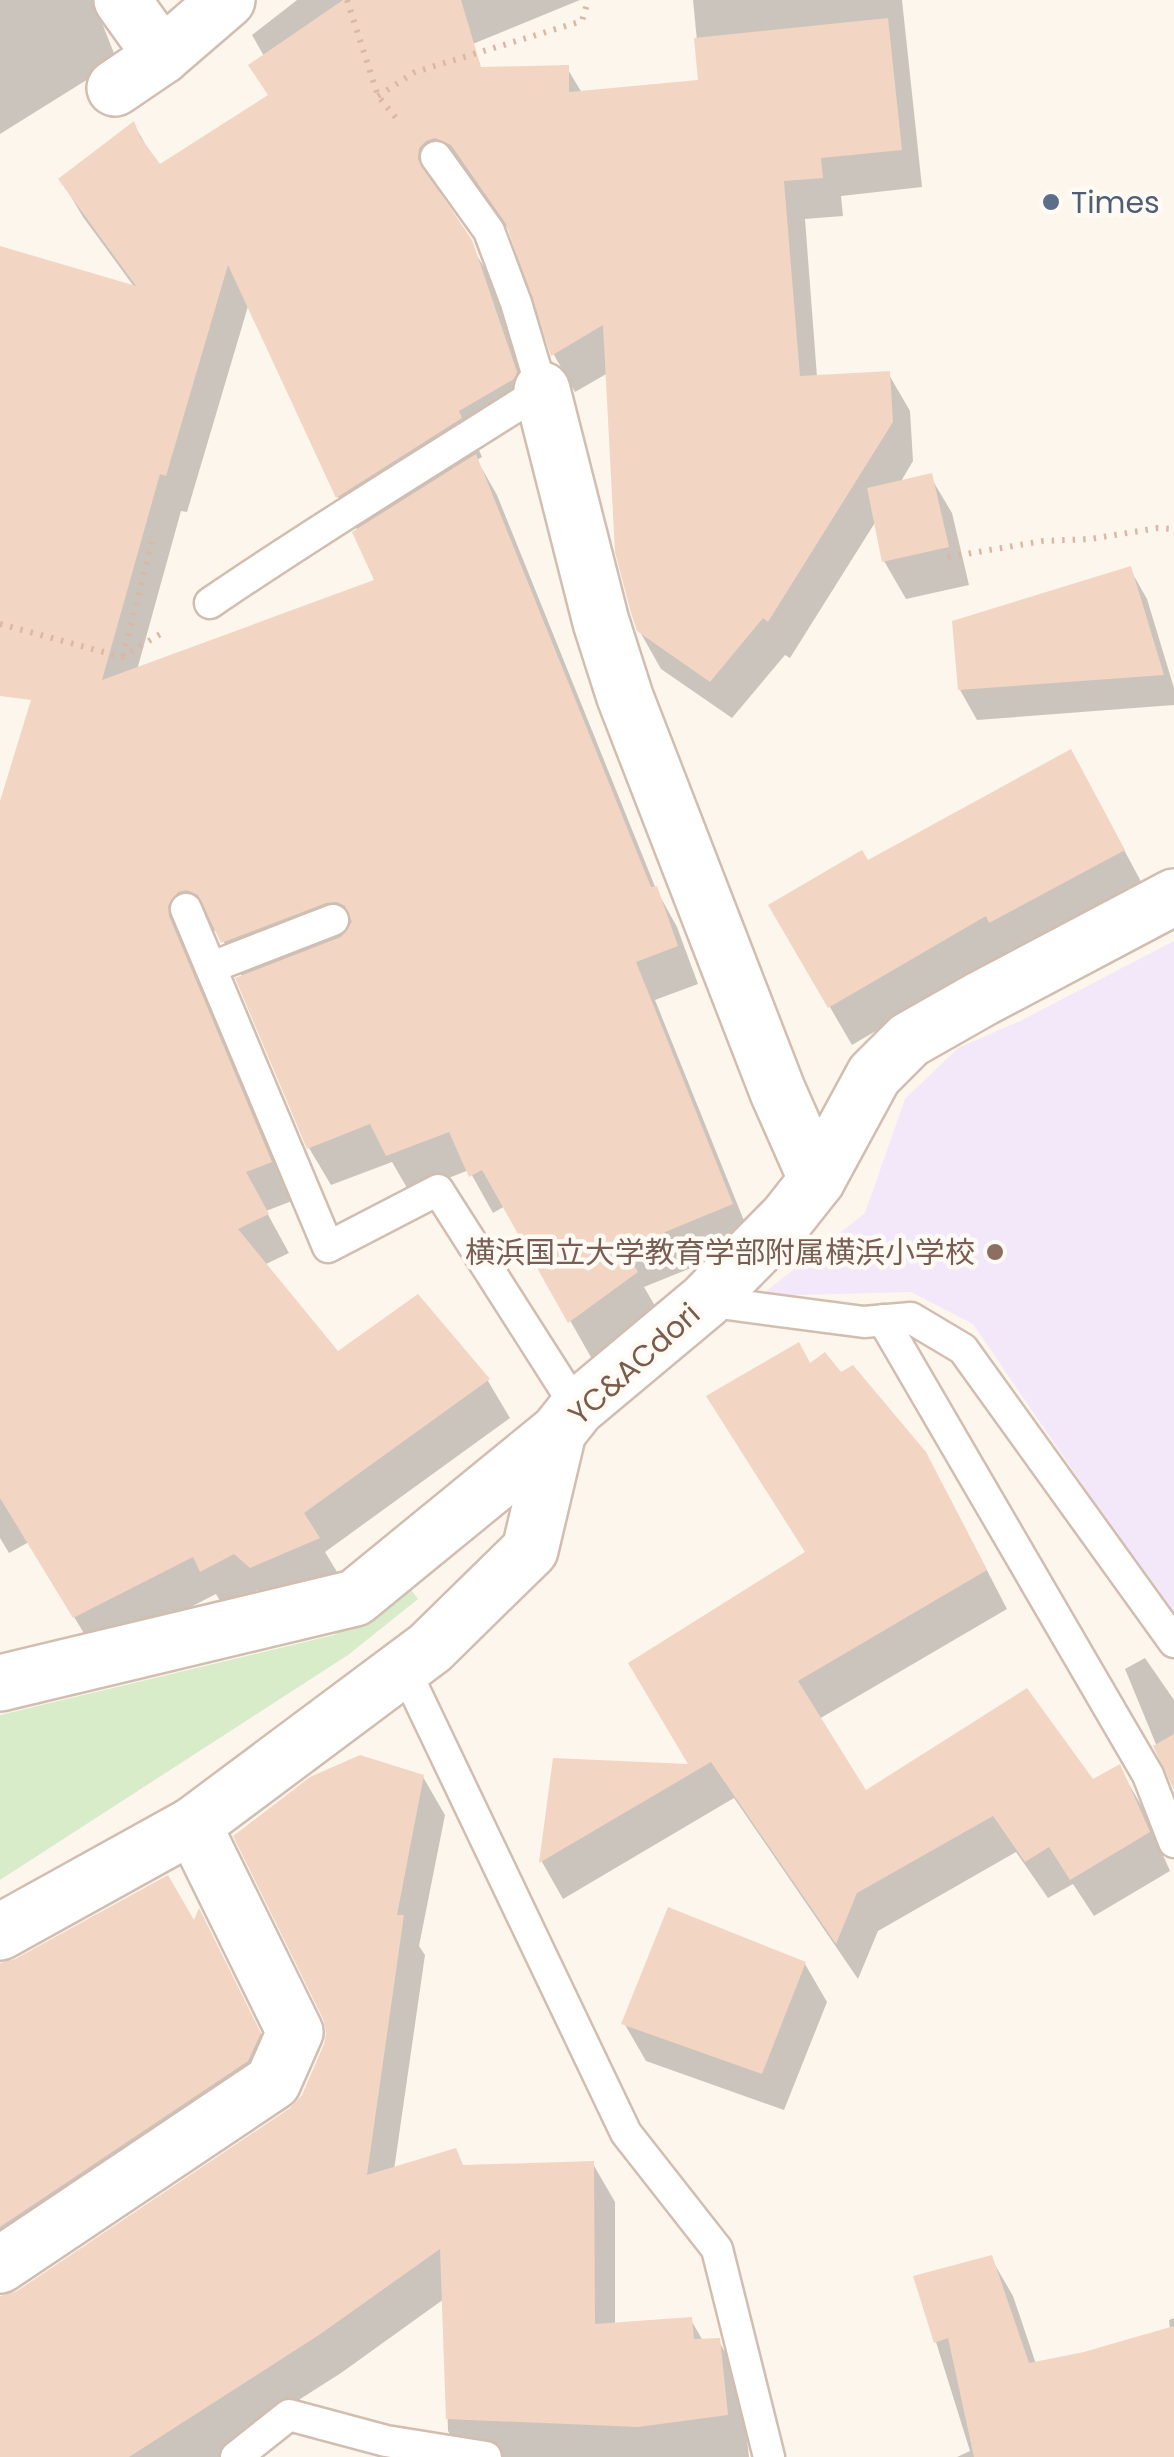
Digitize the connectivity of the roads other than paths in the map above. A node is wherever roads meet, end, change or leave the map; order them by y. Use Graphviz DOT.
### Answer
graph roads {
  1 [pos="122,0"];
  2 [pos="227,0"];
  3 [pos="162,56"];
  4 [pos="116,88"];
  5 [pos="436,157"];
  6 [pos="542,390"];
  7 [pos="210,604"];
  8 [pos="1174,898"];
  9 [pos="186,909"];
  10 [pos="333,920"];
  11 [pos="212,967"];
  12 [pos="817,1180"];
  13 [pos="705,1301"];
  14 [pos="884,1320"];
  15 [pos="568,1420"];
  16 [pos="1174,1642"];
  17 [pos="404,1666"];
  18 [pos="0,1683"];
  19 [pos="193,1825"];
  20 [pos="1174,1842"];
  21 [pos="0,1932"];
  22 [pos="0,2266"];
  23 [pos="236,2457"];
  24 [pos="486,2457"];
  25 [pos="769,2457"];
  1 -- 3 [label="street"];
  2 -- 3 [label="street"];
  3 -- 4 [label="street"];
  5 -- 6 [label="lane"];
  6 -- 7 [label="lane"];
  6 -- 12 [label="street"];
  8 -- 12 [label="street, YC&ACdori"];
  9 -- 11 [label="lane"];
  10 -- 11 [label="lane"];
  11 -- 15 [label="lane"];
  12 -- 13 [label="street, YC&ACdori"];
  13 -- 14 [label="lane"];
  13 -- 15 [label="street, YC&ACdori"];
  14 -- 16 [label="lane"];
  14 -- 20 [label="lane"];
  15 -- 17 [label="street"];
  15 -- 18 [label="street, YC&ACdori"];
  17 -- 19 [label="street"];
  17 -- 25 [label="lane"];
  19 -- 21 [label="street"];
  19 -- 22 [label="street"];
  23 -- 24 [label="lane"];
}
